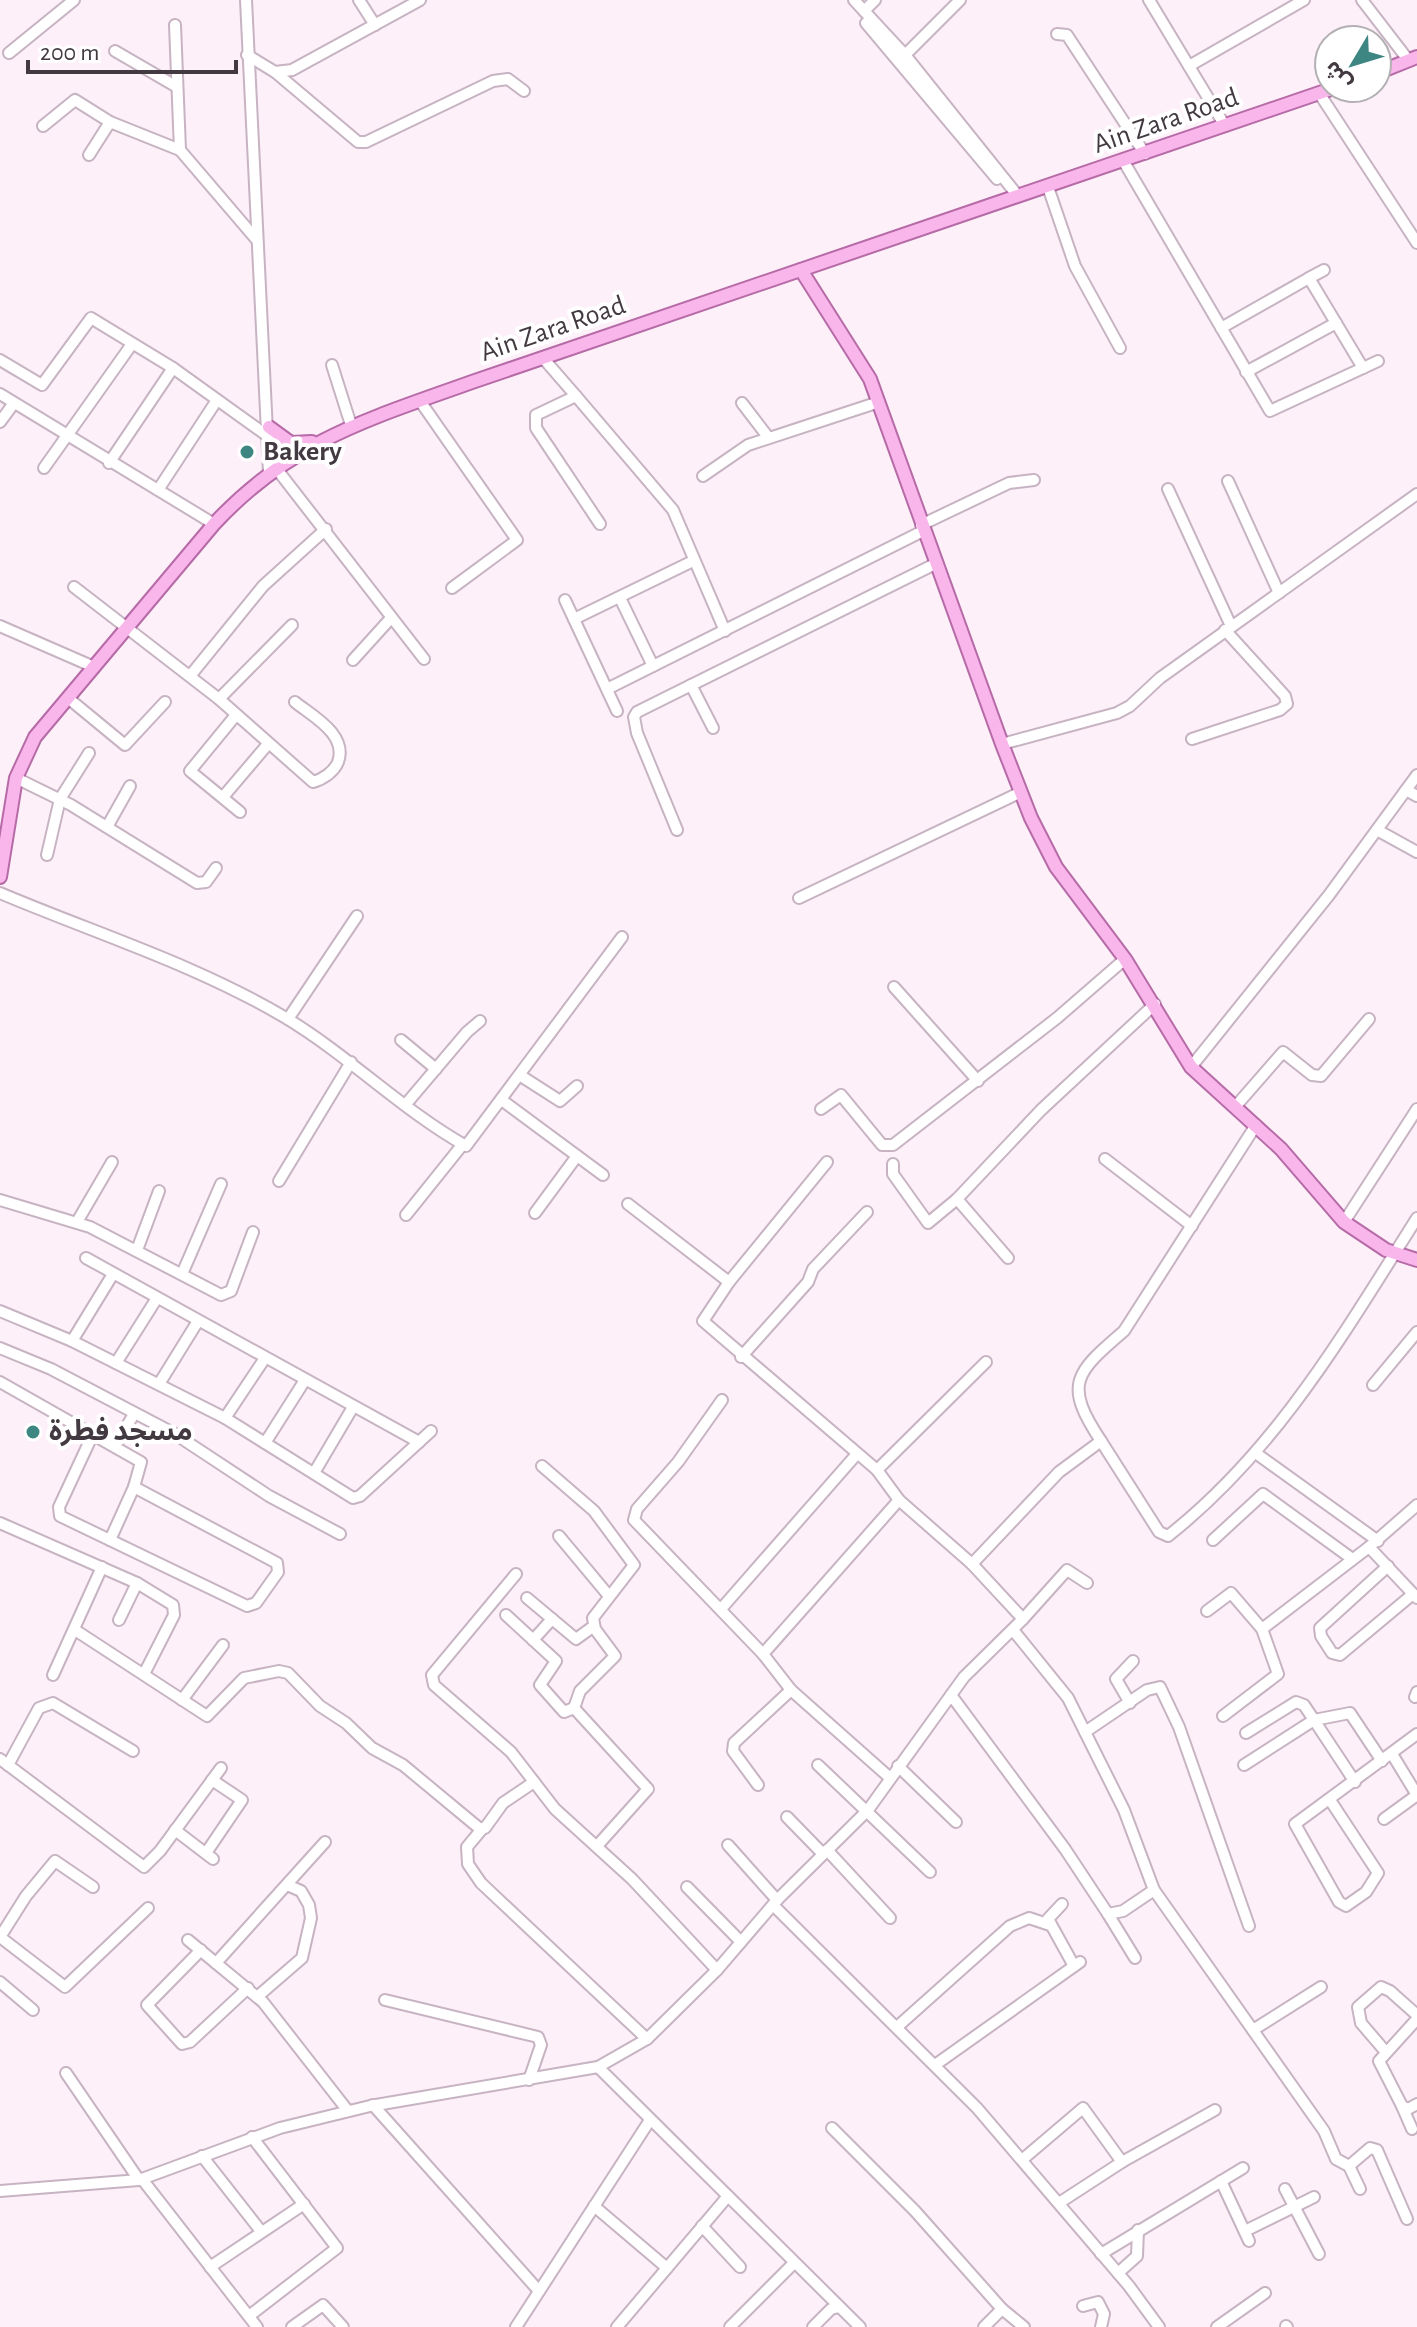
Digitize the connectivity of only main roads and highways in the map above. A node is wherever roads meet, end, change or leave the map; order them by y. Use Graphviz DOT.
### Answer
graph roads {
  1 [pos="1413,59"];
  2 [pos="1393,67"];
  3 [pos="1313,95"];
  4 [pos="801,270"];
  5 [pos="267,428"];
  6 [pos="319,440"];
  7 [pos="1,859"];
  8 [pos="0,877"];
  9 [pos="1417,1260"];
  1 -- 2 [label="main road"];
  3 -- 4 [label="main road, Ain Zara Road"];
  4 -- 6 [label="main road, Ain Zara Road"];
  4 -- 9 [label="main road"];
  5 -- 6 [label="main road"];
  6 -- 7 [label="main road, Ain Zara Road"];
  7 -- 8 [label="main road, Ain Zara Road"];
}
